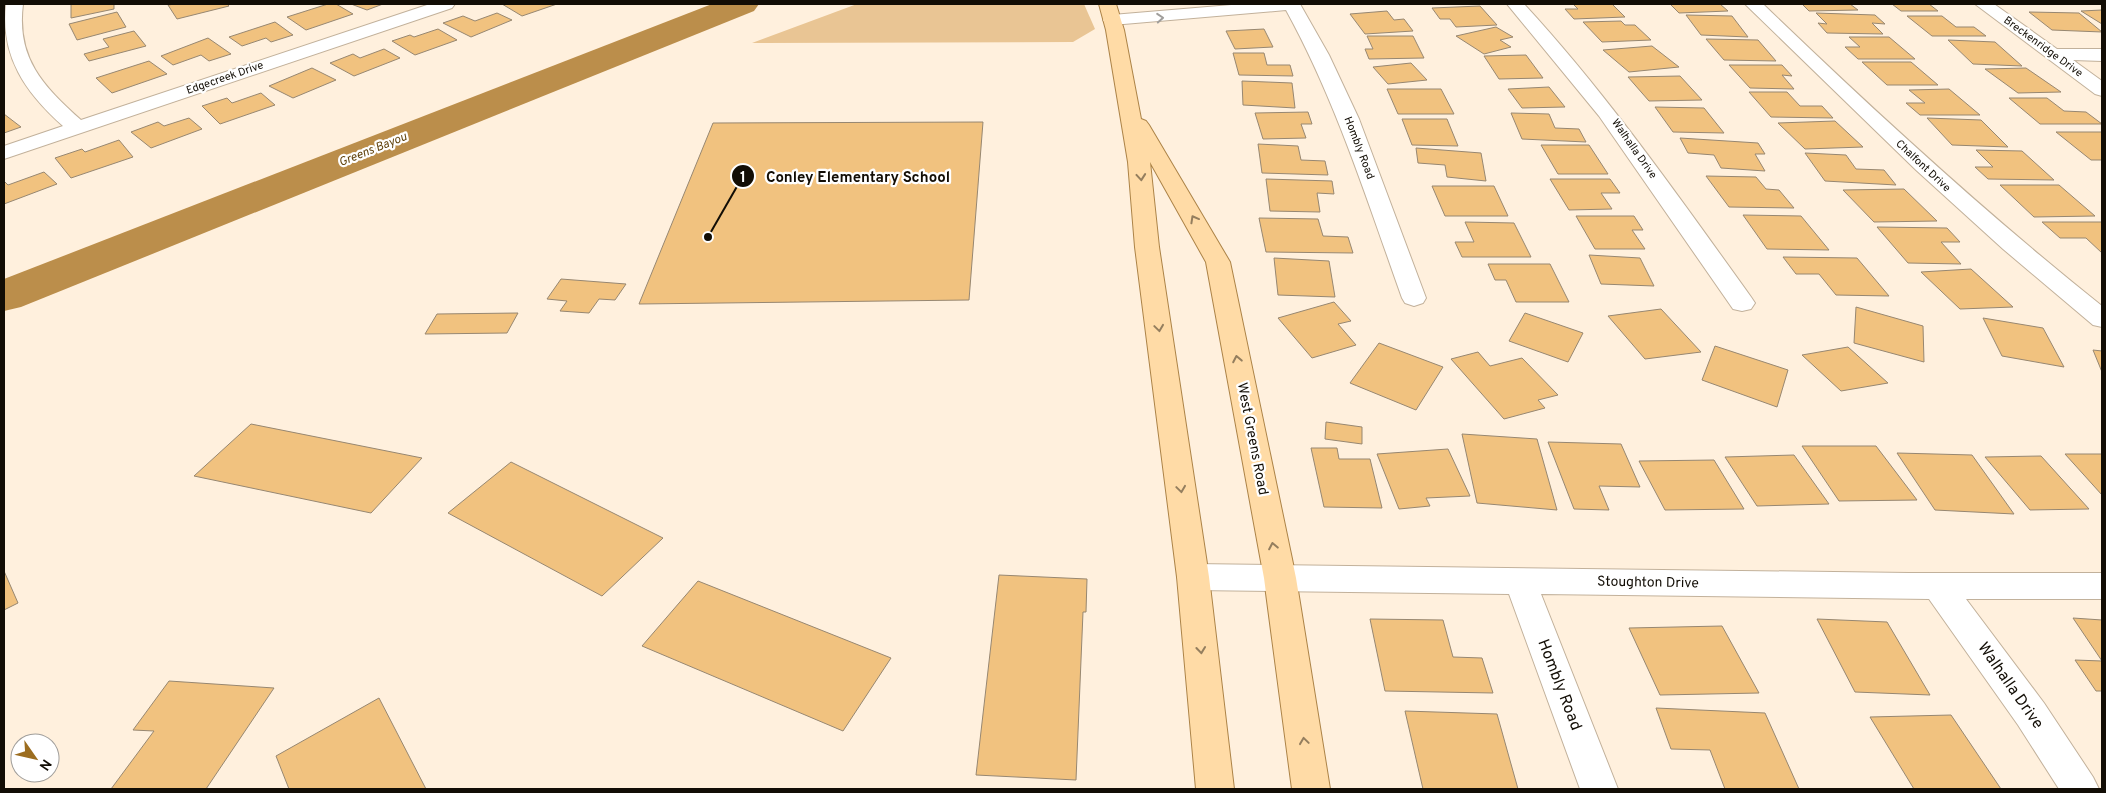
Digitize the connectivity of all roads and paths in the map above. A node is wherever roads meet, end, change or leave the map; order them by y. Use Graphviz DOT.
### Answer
graph roads {
  1 [pos="14,4"];
  2 [pos="446,4"];
  3 [pos="1291,4"];
  4 [pos="1515,4"];
  5 [pos="1753,4"];
  6 [pos="1983,4"];
  7 [pos="1109,9"];
  8 [pos="2052,54"];
  9 [pos="2102,55"];
  10 [pos="2102,90"];
  11 [pos="1130,112"];
  12 [pos="77,128"];
  13 [pos="4,153"];
  14 [pos="1414,298"];
  15 [pos="1742,303"];
  16 [pos="2102,319"];
  17 [pos="1193,577"];
  18 [pos="1280,578"];
  19 [pos="1520,581"];
  20 [pos="1937,585"];
  21 [pos="2102,586"];
  22 [pos="1215,789"];
  23 [pos="1311,789"];
  24 [pos="1599,789"];
  25 [pos="2080,789"];
  1 -- 12 [label="street"];
  2 -- 12 [label="street, Edgecreek Drive"];
  7 -- 3 [label="street, one-way"];
  3 -- 14 [label="street, Hombly Road"];
  4 -- 15 [label="street, Walhalla Drive"];
  5 -- 16 [label="street, Chalfont Drive"];
  6 -- 8 [label="street, Breckenridge Drive"];
  7 -- 11 [label="main road, West Greens Road"];
  8 -- 9 [label="street"];
  8 -- 10 [label="street, Breckenridge Drive"];
  11 -- 17 [label="main road, West Greens Road, one-way"];
  18 -- 11 [label="main road, West Greens Road, one-way"];
  12 -- 13 [label="street, Edgecreek Drive"];
  17 -- 18 [label="street, Stoughton Drive"];
  17 -- 22 [label="main road, West Greens Road, one-way"];
  18 -- 19 [label="street, Stoughton Drive"];
  23 -- 18 [label="main road, West Greens Road, one-way"];
  19 -- 20 [label="street, Stoughton Drive"];
  19 -- 24 [label="street, Hombly Road"];
  20 -- 21 [label="street, Stoughton Drive"];
  20 -- 25 [label="street, Walhalla Drive"];
}
